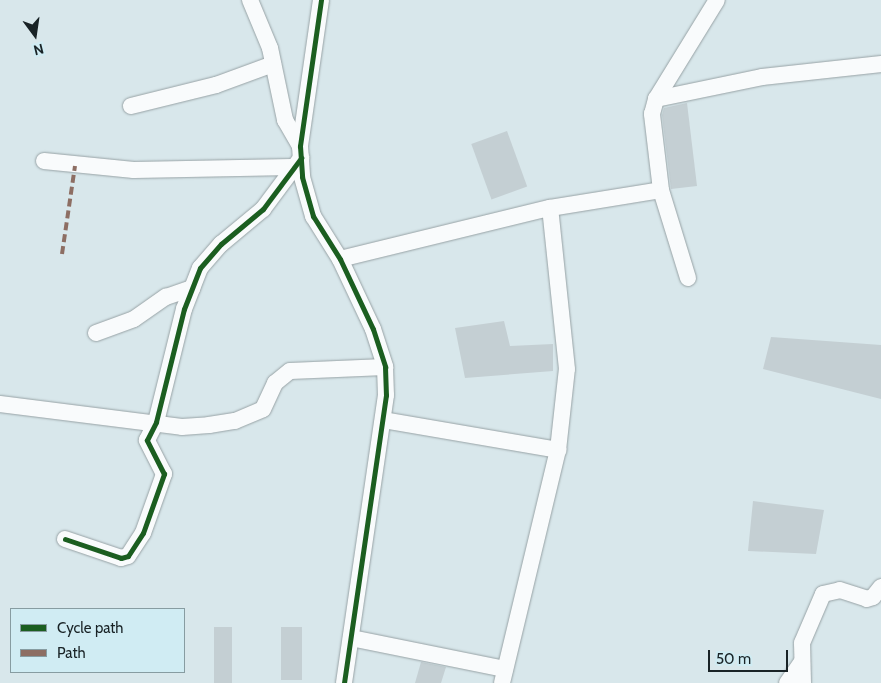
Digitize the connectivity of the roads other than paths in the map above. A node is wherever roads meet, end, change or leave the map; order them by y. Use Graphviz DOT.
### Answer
graph roads {
  1 [pos="250,0"];
  2 [pos="322,0"];
  3 [pos="717,0"];
  4 [pos="273,64"];
  5 [pos="881,64"];
  6 [pos="656,99"];
  7 [pos="131,106"];
  8 [pos="298,157"];
  9 [pos="44,161"];
  10 [pos="661,190"];
  11 [pos="550,208"];
  12 [pos="340,259"];
  13 [pos="688,278"];
  14 [pos="192,288"];
  15 [pos="96,333"];
  16 [pos="385,367"];
  17 [pos="0,404"];
  18 [pos="383,420"];
  19 [pos="156,422"];
  20 [pos="558,450"];
  21 [pos="65,539"];
  22 [pos="881,587"];
  23 [pos="351,638"];
  24 [pos="801,663"];
  25 [pos="503,676"];
  26 [pos="344,683"];
  27 [pos="787,683"];
  28 [pos="803,683"];
  1 -- 4 [label="street"];
  2 -- 8 [label="street"];
  3 -- 6 [label="street"];
  4 -- 7 [label="street"];
  4 -- 8 [label="street"];
  5 -- 6 [label="street"];
  6 -- 10 [label="street"];
  8 -- 9 [label="street"];
  8 -- 12 [label="street"];
  8 -- 14 [label="street"];
  10 -- 11 [label="street"];
  10 -- 13 [label="street"];
  11 -- 12 [label="street"];
  11 -- 20 [label="street"];
  12 -- 16 [label="street"];
  14 -- 15 [label="street"];
  14 -- 19 [label="street"];
  16 -- 18 [label="street"];
  16 -- 19 [label="street"];
  17 -- 19 [label="street"];
  18 -- 20 [label="street"];
  18 -- 23 [label="street"];
  19 -- 21 [label="street"];
  20 -- 25 [label="street"];
  22 -- 24 [label="street"];
  23 -- 25 [label="street"];
  23 -- 26 [label="street"];
  24 -- 27 [label="street"];
  24 -- 28 [label="street"];
}
